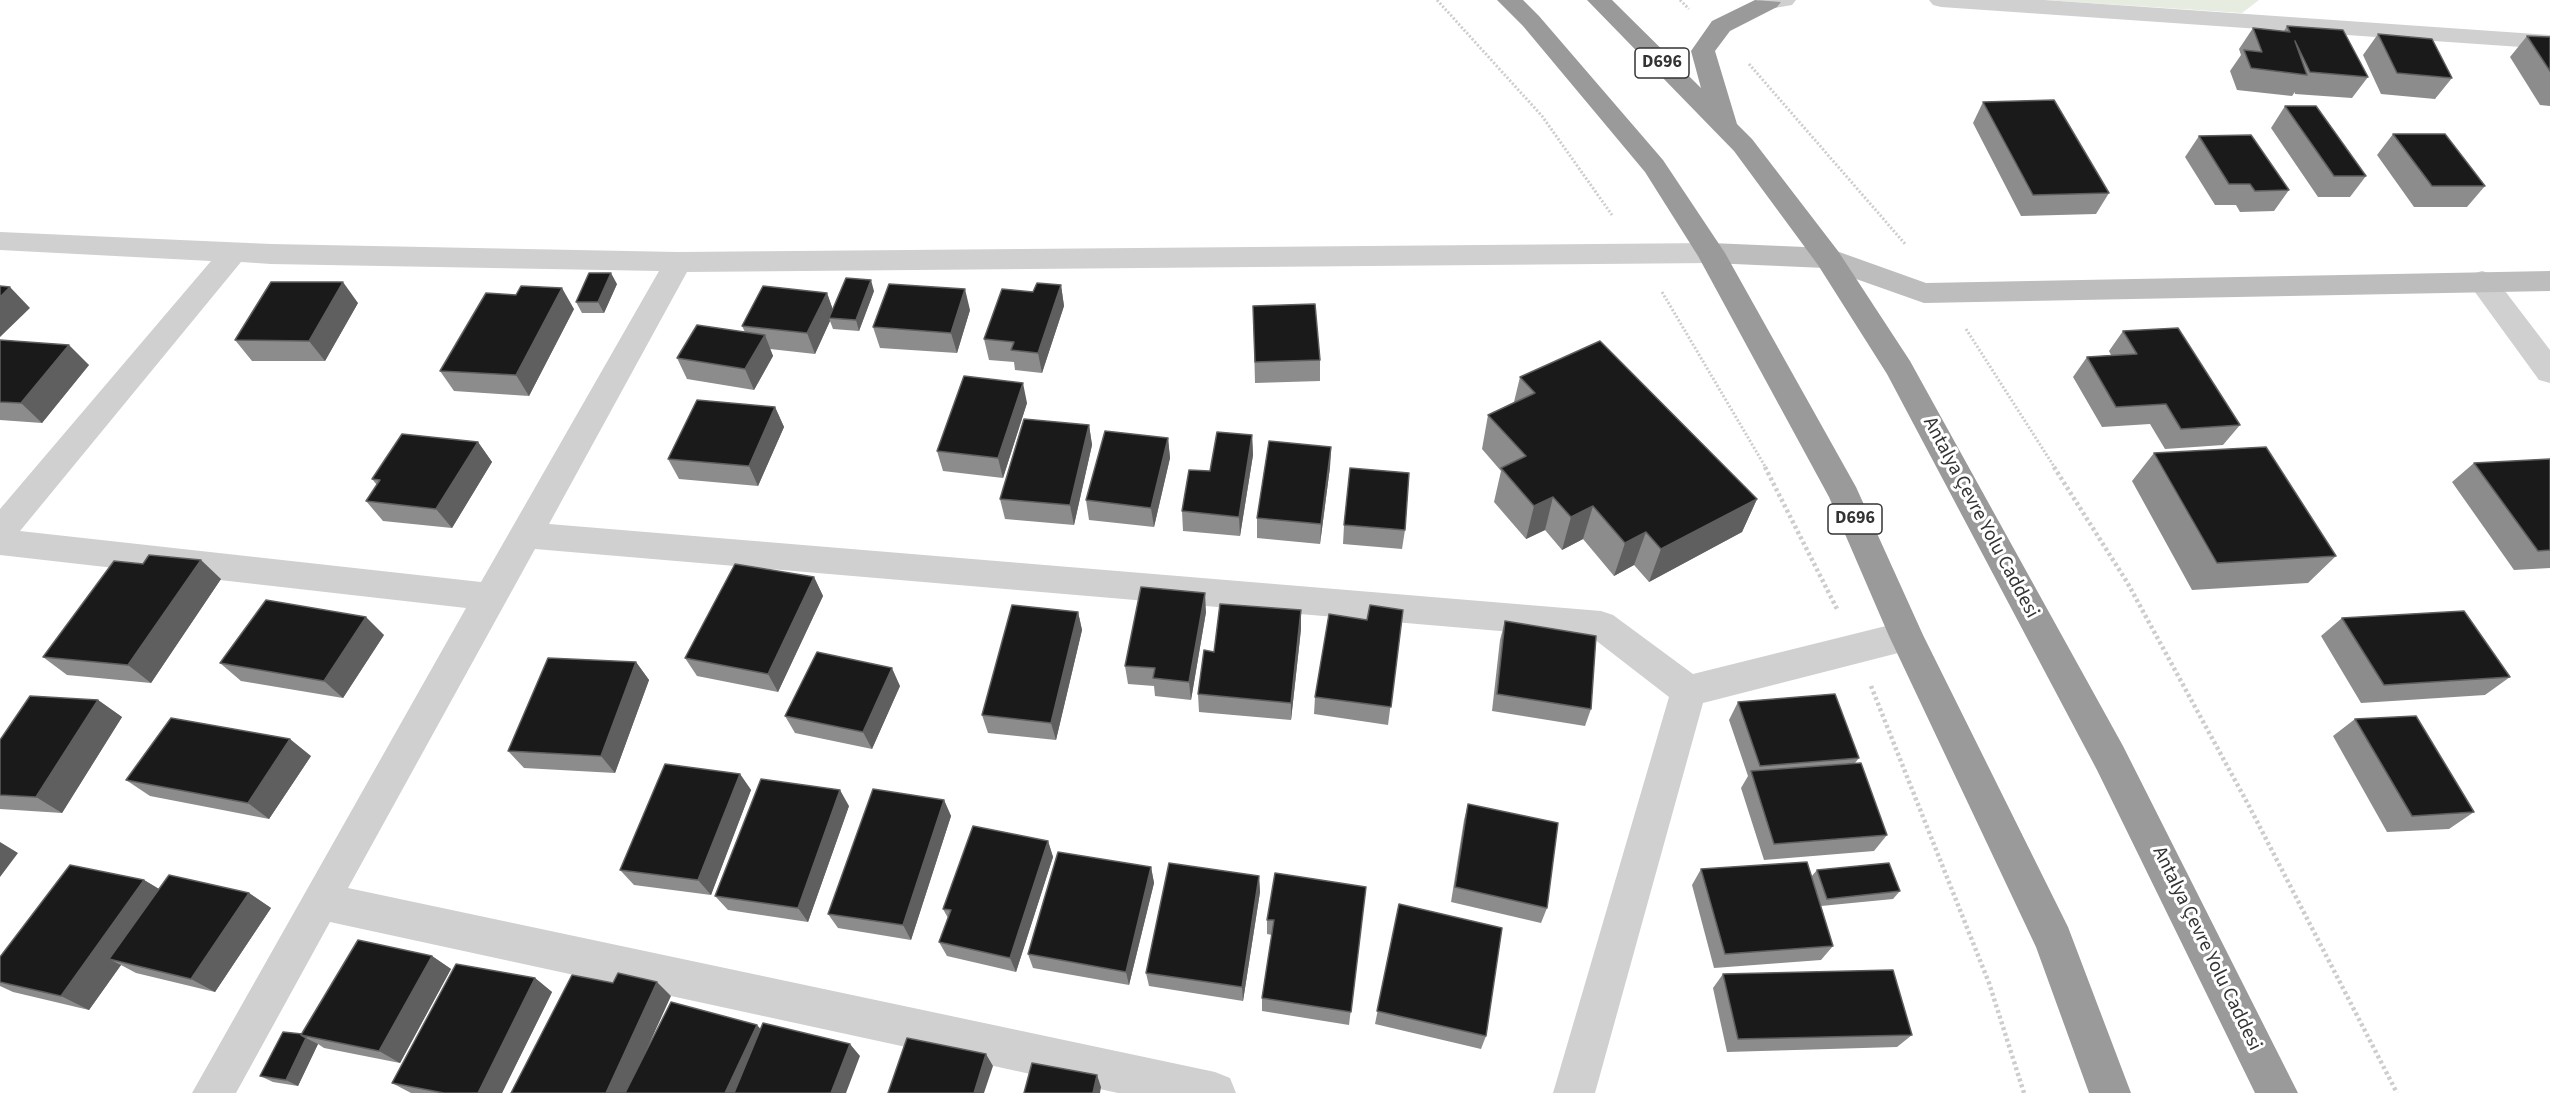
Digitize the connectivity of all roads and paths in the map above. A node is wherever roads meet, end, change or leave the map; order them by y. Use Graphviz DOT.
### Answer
graph roads {
  1 [pos="1437,0"];
  2 [pos="1509,0"];
  3 [pos="1599,0"];
  4 [pos="1680,0"];
  5 [pos="1941,0"];
  6 [pos="2305,0"];
  7 [pos="1769,1"];
  8 [pos="2324,27"];
  9 [pos="1716,33"];
  10 [pos="2550,42"];
  11 [pos="1724,126"];
  12 [pos="0,241"];
  13 [pos="234,252"];
  14 [pos="1639,253"];
  15 [pos="1711,253"];
  16 [pos="1828,258"];
  17 [pos="678,262"];
  18 [pos="2482,281"];
  19 [pos="2550,281"];
  20 [pos="1940,293"];
  21 [pos="2550,372"];
  22 [pos="0,532"];
  23 [pos="526,535"];
  24 [pos="0,542"];
  25 [pos="490,597"];
  26 [pos="1906,636"];
  27 [pos="1856,649"];
  28 [pos="1688,691"];
  29 [pos="320,901"];
  30 [pos="213,1093"];
  31 [pos="1215,1093"];
  32 [pos="1574,1093"];
  33 [pos="2024,1093"];
  34 [pos="2110,1093"];
  35 [pos="2277,1093"];
  36 [pos="2397,1093"];
  1 -- 14 [label="path"];
  2 -- 15 [label="highway, D696"];
  3 -- 11 [label="highway, Antalya Çevre Yolu Caddesi / D696"];
  4 -- 9 [label="path"];
  5 -- 8 [label="street"];
  6 -- 8 [label="street"];
  7 -- 9 [label="highway"];
  8 -- 10 [label="street"];
  9 -- 11 [label="highway"];
  9 -- 20 [label="path"];
  11 -- 16 [label="highway, Antalya Çevre Yolu Caddesi / D696"];
  12 -- 13 [label="street"];
  13 -- 17 [label="street"];
  13 -- 22 [label="street"];
  14 -- 15 [label="street"];
  14 -- 17 [label="street"];
  14 -- 27 [label="path"];
  15 -- 16 [label="street"];
  15 -- 26 [label="highway, D696"];
  16 -- 20 [label="street"];
  16 -- 35 [label="highway, Antalya Çevre Yolu Caddesi / D696"];
  17 -- 23 [label="street"];
  18 -- 19 [label="street"];
  18 -- 20 [label="street"];
  18 -- 21 [label="street"];
  20 -- 36 [label="path"];
  23 -- 25 [label="street"];
  23 -- 28 [label="street"];
  24 -- 25 [label="street"];
  25 -- 29 [label="street"];
  26 -- 27 [label="street"];
  26 -- 34 [label="highway, D696"];
  27 -- 28 [label="street"];
  27 -- 33 [label="path"];
  28 -- 32 [label="street"];
  29 -- 30 [label="street"];
  29 -- 31 [label="street"];
}
